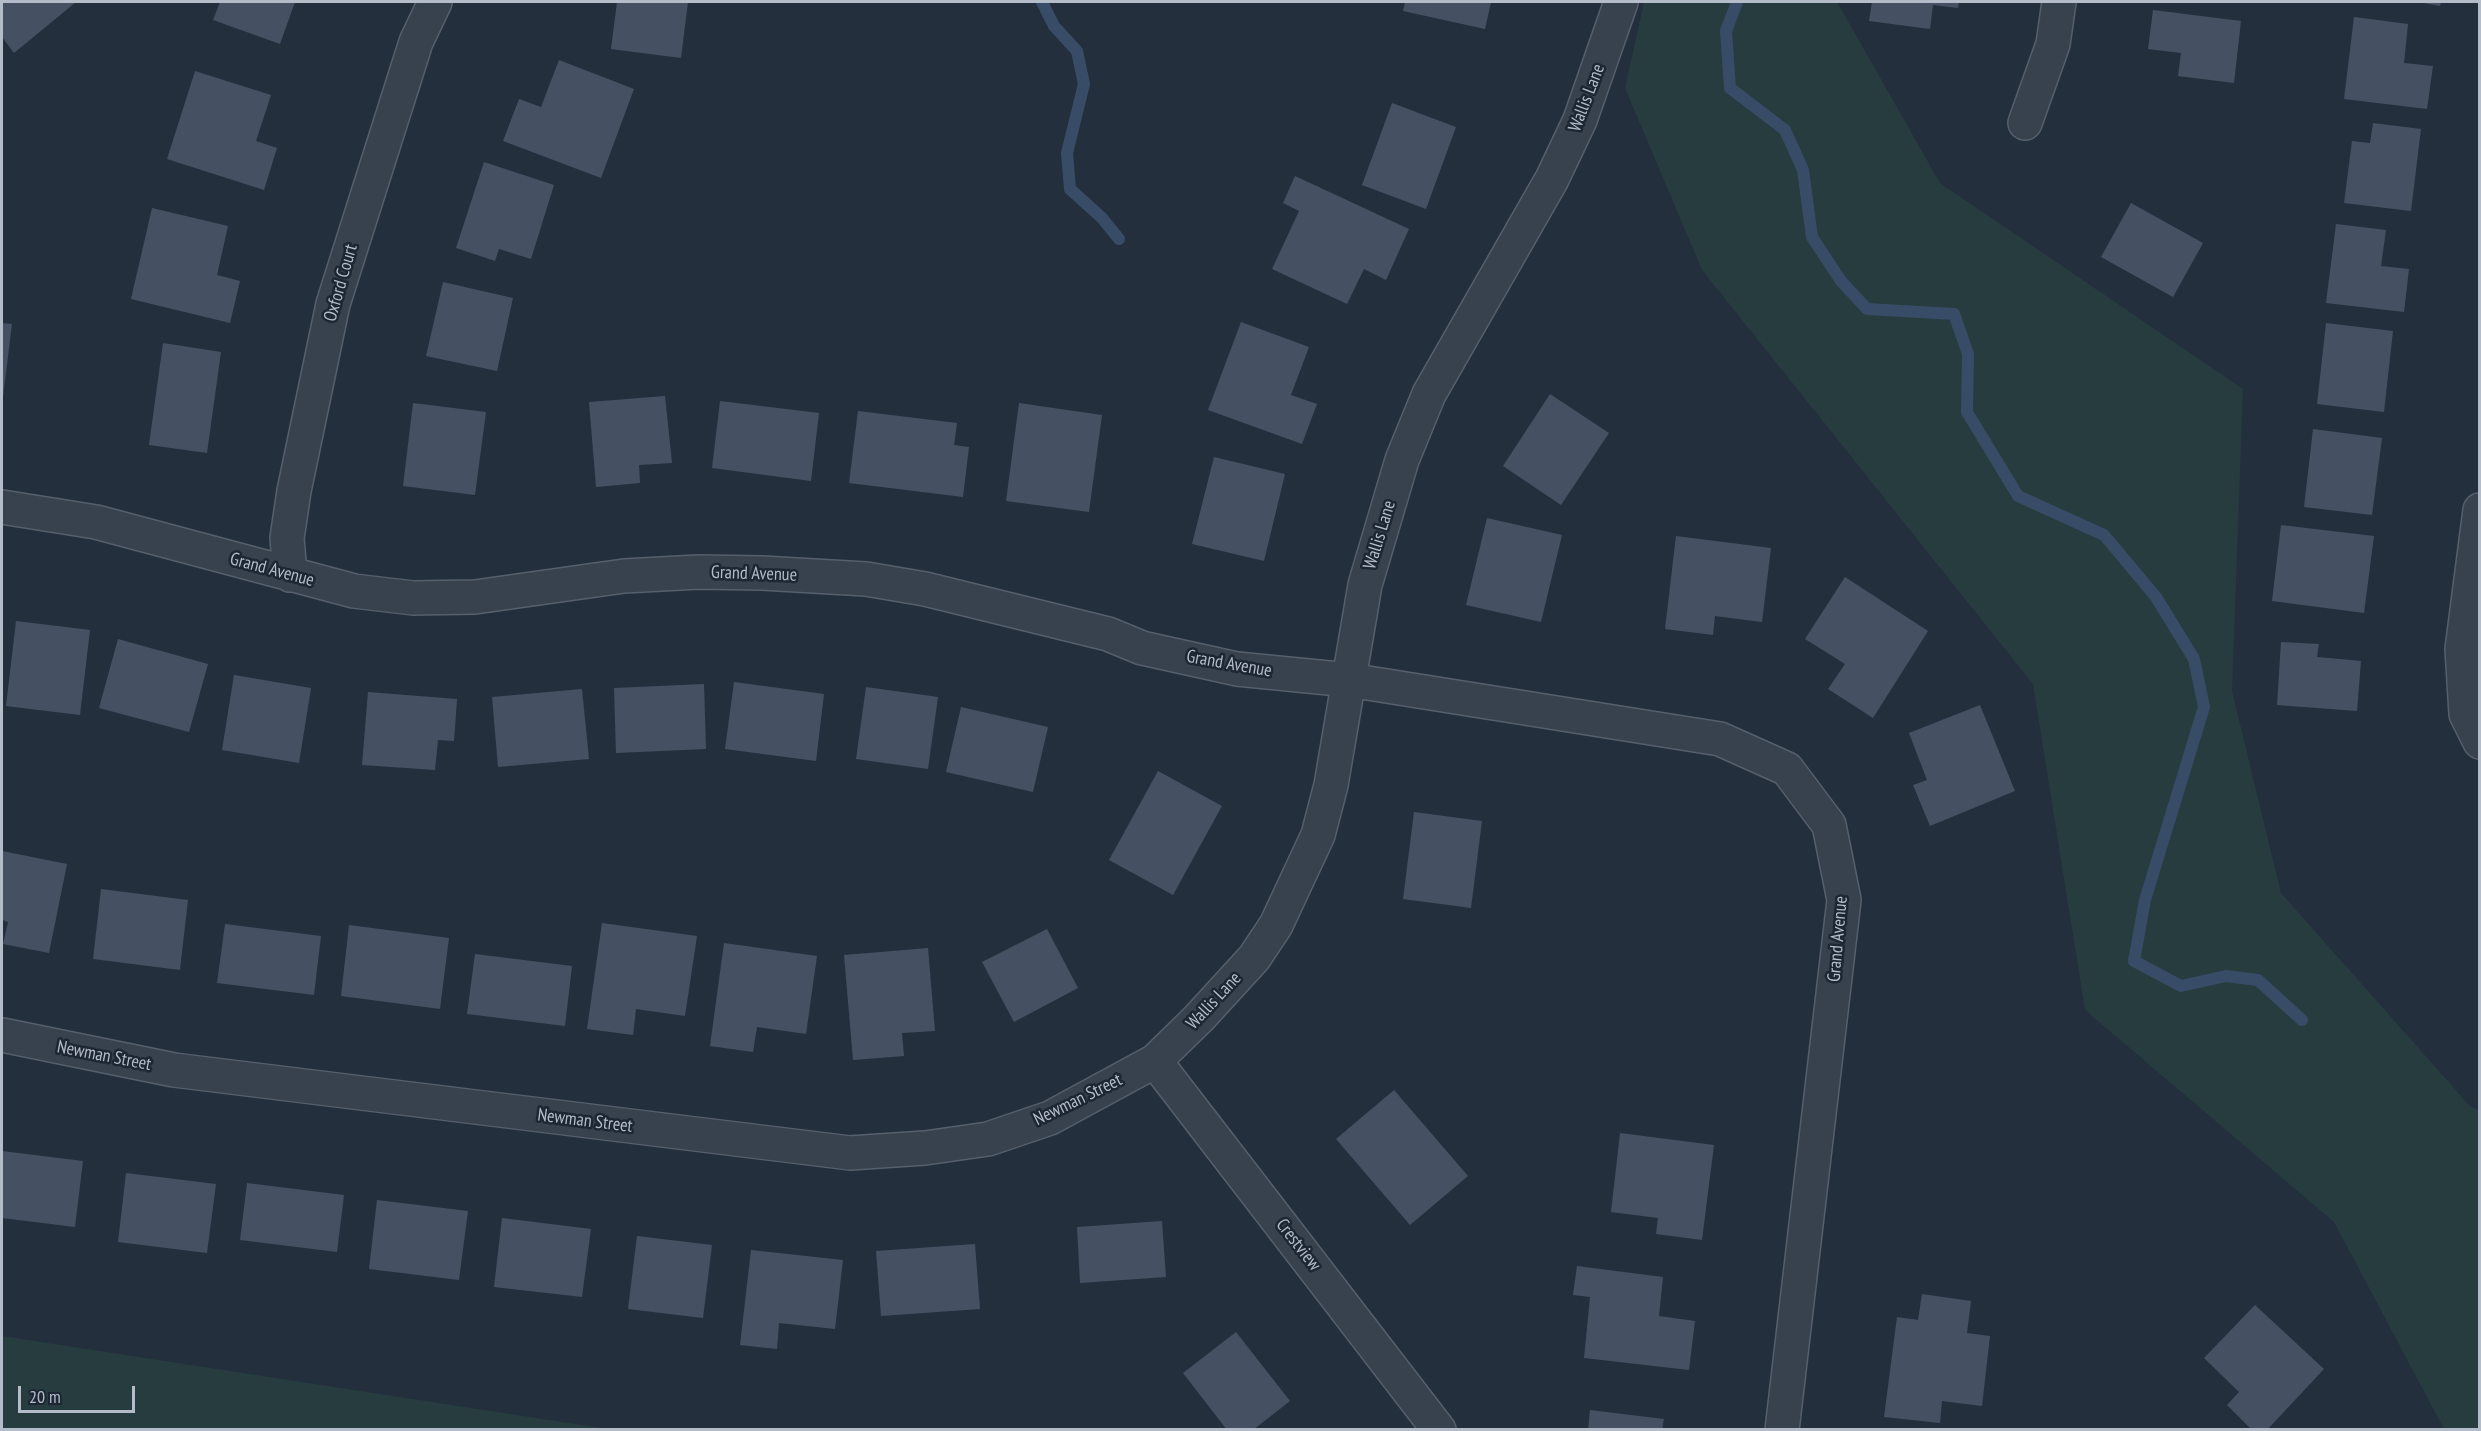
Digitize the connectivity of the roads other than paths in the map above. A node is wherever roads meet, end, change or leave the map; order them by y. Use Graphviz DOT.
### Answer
graph roads {
  1 [pos="435,2"];
  2 [pos="1621,2"];
  3 [pos="2059,2"];
  4 [pos="2025,123"];
  5 [pos="2,507"];
  6 [pos="2480,510"];
  7 [pos="290,575"];
  8 [pos="1349,680"];
  9 [pos="2480,742"];
  10 [pos="2,1035"];
  11 [pos="1155,1061"];
  12 [pos="1439,1430"];
  13 [pos="1782,1430"];
  1 -- 7 [label="street, Oxford Court"];
  2 -- 8 [label="street, Wallis Lane"];
  3 -- 4 [label="street"];
  5 -- 7 [label="street, Grand Avenue"];
  6 -- 9 [label="street"];
  7 -- 8 [label="street, Grand Avenue"];
  8 -- 11 [label="street, Wallis Lane"];
  8 -- 13 [label="street, Grand Avenue"];
  10 -- 11 [label="street, Newman Street"];
  11 -- 12 [label="street, Crestview"];
}
